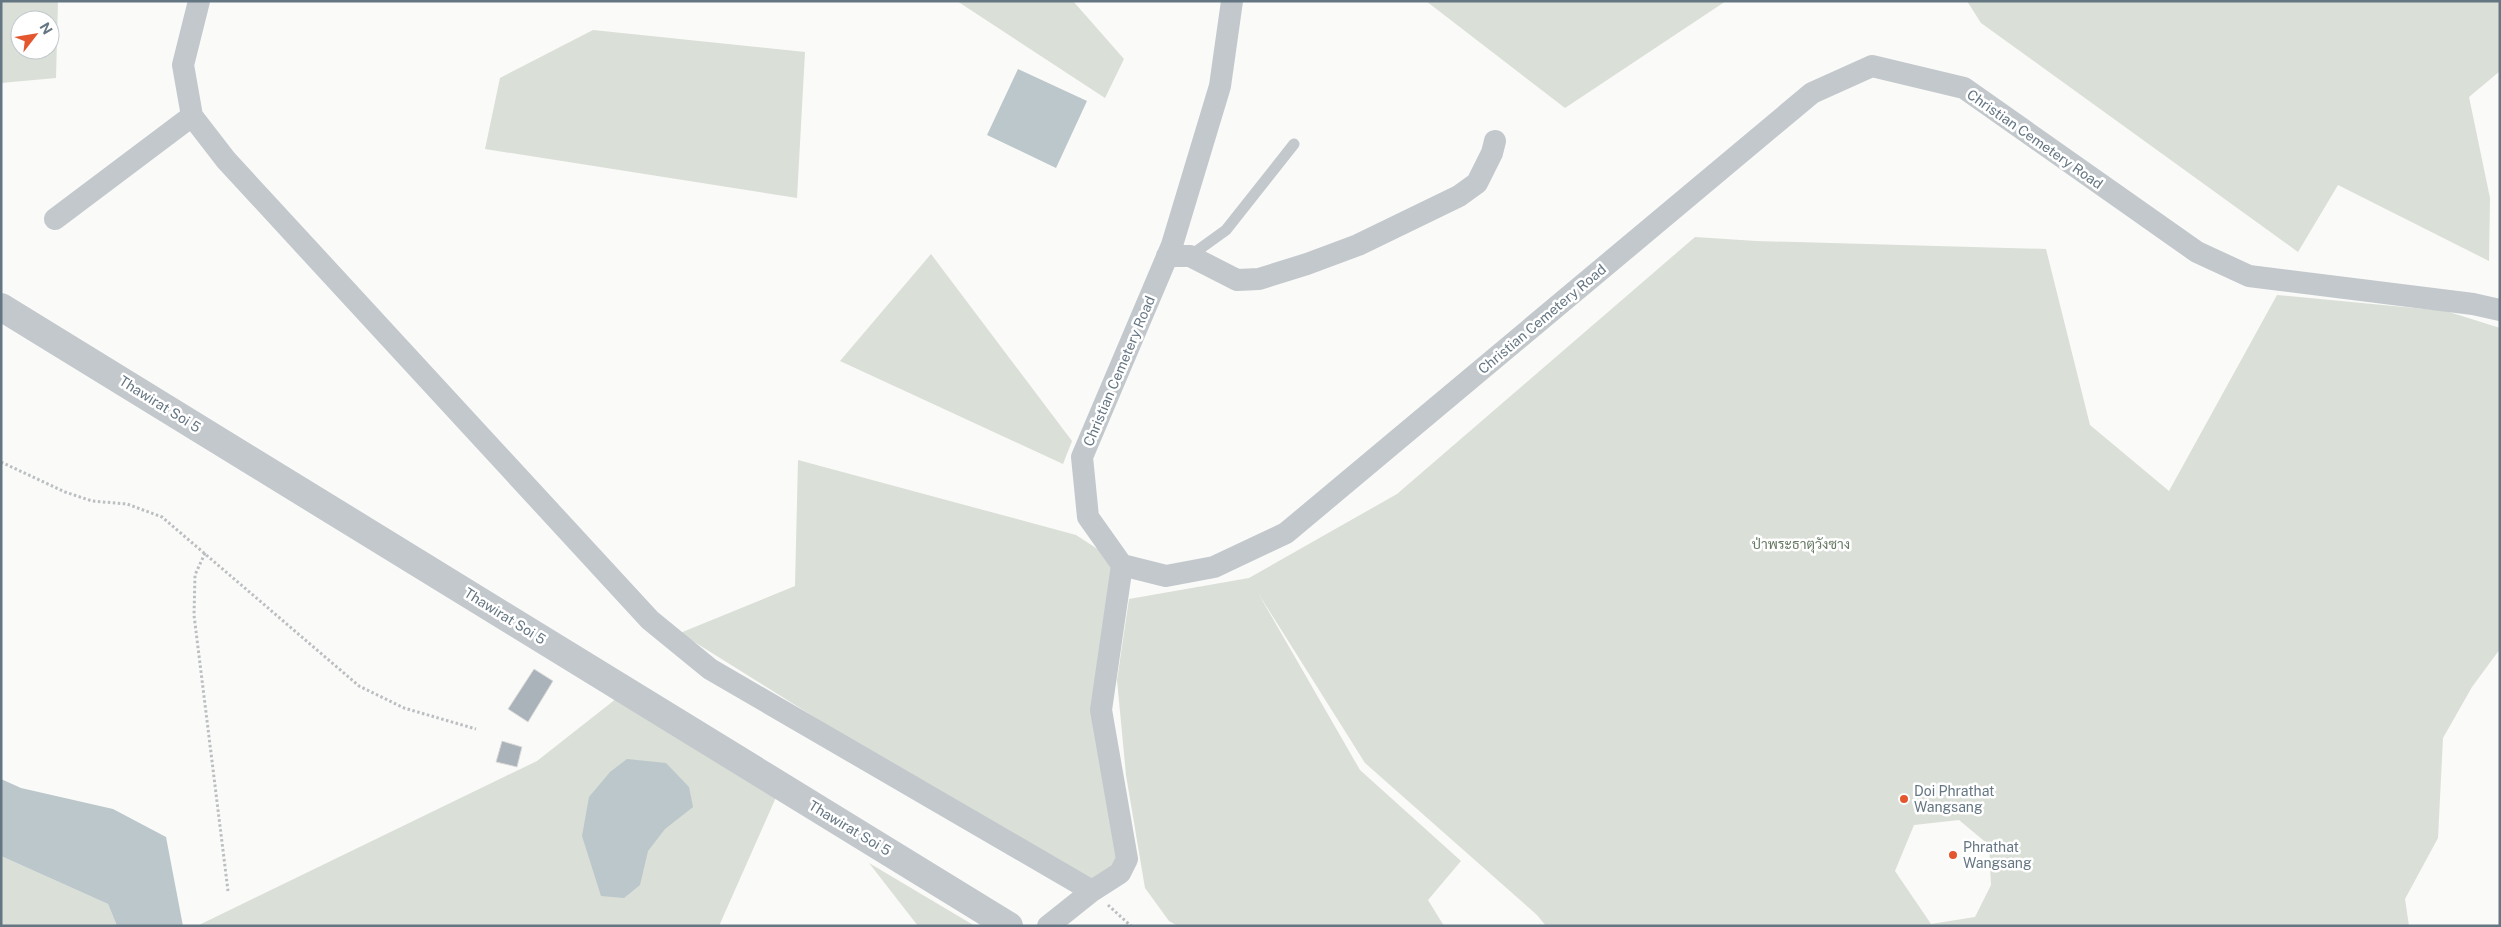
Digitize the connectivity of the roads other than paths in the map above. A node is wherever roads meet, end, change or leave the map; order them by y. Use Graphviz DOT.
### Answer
graph roads {
  1 [pos="199,1"];
  2 [pos="1232,1"];
  3 [pos="192,116"];
  4 [pos="1495,141"];
  5 [pos="1294,144"];
  6 [pos="55,219"];
  7 [pos="1167,256"];
  8 [pos="1190,256"];
  9 [pos="1,307"];
  10 [pos="2500,310"];
  11 [pos="1122,565"];
  12 [pos="1092,891"];
  13 [pos="1009,926"];
  14 [pos="1048,926"];
  1 -- 3 [label="street"];
  2 -- 7 [label="street, Christian Cemetery Road"];
  3 -- 6 [label="street"];
  3 -- 12 [label="street"];
  4 -- 8 [label="street"];
  5 -- 8 [label="lane"];
  7 -- 8 [label="street"];
  7 -- 11 [label="street, Christian Cemetery Road"];
  9 -- 13 [label="street, Thawirat Soi 5"];
  10 -- 11 [label="street, Christian Cemetery Road"];
  11 -- 12 [label="street"];
  12 -- 14 [label="street"];
}
